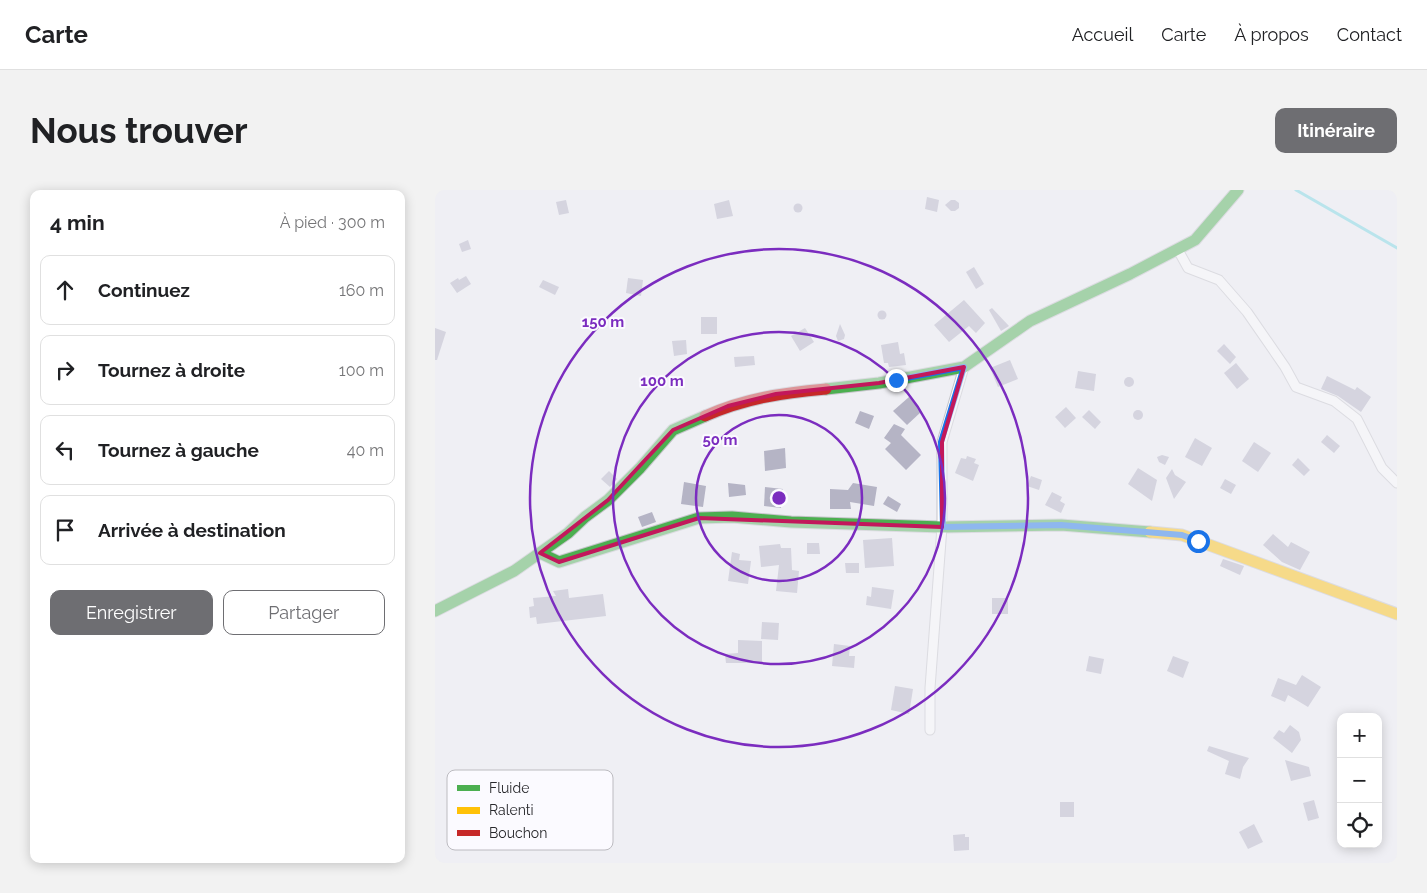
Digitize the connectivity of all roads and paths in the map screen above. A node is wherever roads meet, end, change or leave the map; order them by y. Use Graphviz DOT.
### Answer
graph roads {
  1 [pos="1238,190"];
  2 [pos="1178,250"];
  3 [pos="964,367"];
  4 [pos="1397,483"];
  5 [pos="943,527"];
  6 [pos="540,553"];
  7 [pos="435,611"];
  8 [pos="1397,614"];
  9 [pos="930,730"];
  1 -- 2 [label="street"];
  2 -- 3 [label="street"];
  2 -- 4 [label="street"];
  3 -- 5 [label="street"];
  3 -- 6 [label="street"];
  5 -- 6 [label="street"];
  5 -- 8 [label="street"];
  5 -- 9 [label="street"];
  6 -- 7 [label="street"];
}
